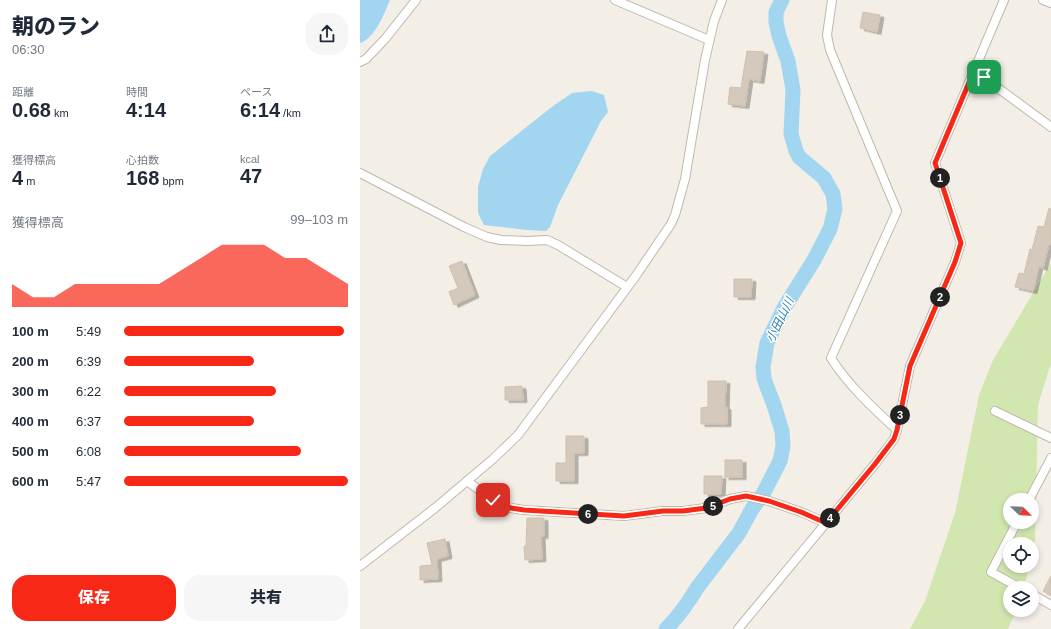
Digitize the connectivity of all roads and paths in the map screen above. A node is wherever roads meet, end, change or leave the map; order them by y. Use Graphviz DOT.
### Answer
graph roads {
  1 [pos="416,0"];
  2 [pos="615,0"];
  3 [pos="722,0"];
  4 [pos="832,0"];
  5 [pos="1004,0"];
  6 [pos="1043,0"];
  7 [pos="1051,2"];
  8 [pos="709,40"];
  9 [pos="360,62"];
  10 [pos="973,73"];
  11 [pos="1051,127"];
  12 [pos="360,173"];
  13 [pos="627,287"];
  14 [pos="994,411"];
  15 [pos="897,430"];
  16 [pos="1051,438"];
  17 [pos="1051,458"];
  18 [pos="467,481"];
  19 [pos="1033,493"];
  20 [pos="826,523"];
  21 [pos="1013,529"];
  22 [pos="360,566"];
  23 [pos="1007,581"];
  24 [pos="1039,598"];
  25 [pos="1051,605"];
  26 [pos="738,629"];
  1 -- 9 [label="street"];
  2 -- 8 [label="street"];
  3 -- 8 [label="street"];
  4 -- 15 [label="street"];
  5 -- 10 [label="street"];
  6 -- 7 [label="street"];
  8 -- 13 [label="street"];
  10 -- 11 [label="street"];
  10 -- 15 [label="street"];
  12 -- 13 [label="street"];
  13 -- 18 [label="street"];
  14 -- 16 [label="street"];
  15 -- 20 [label="street"];
  17 -- 19 [label="street"];
  18 -- 20 [label="street"];
  18 -- 22 [label="street"];
  20 -- 26 [label="street"];
  21 -- 23 [label="street"];
  24 -- 25 [label="street"];
}
